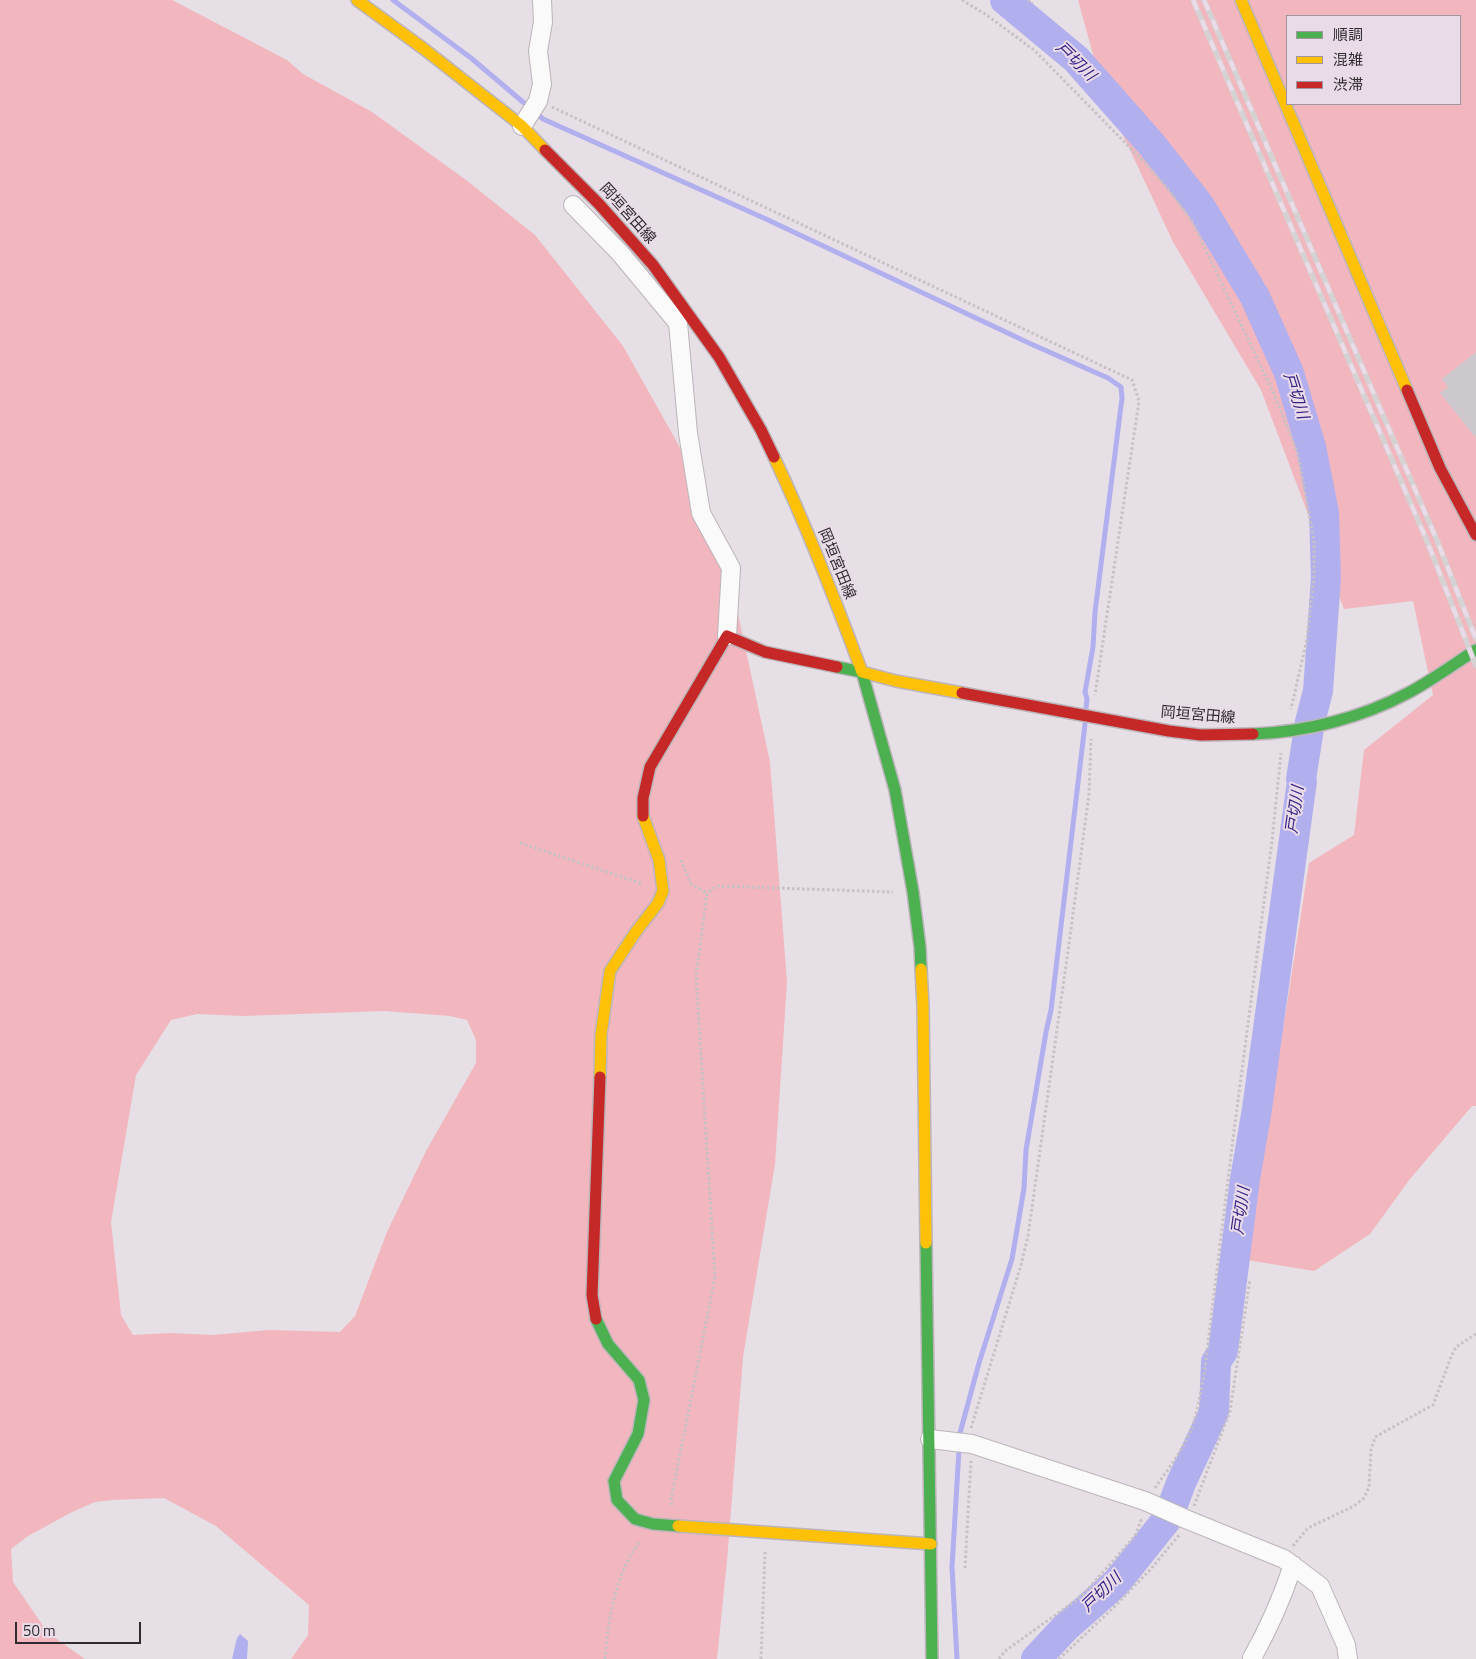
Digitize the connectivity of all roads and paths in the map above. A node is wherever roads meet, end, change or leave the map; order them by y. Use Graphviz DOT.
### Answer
graph roads {
  1 [pos="356,0"];
  2 [pos="542,0"];
  3 [pos="962,0"];
  4 [pos="1028,0"];
  5 [pos="1241,0"];
  6 [pos="1033,3"];
  7 [pos="538,101"];
  8 [pos="522,126"];
  9 [pos="573,205"];
  10 [pos="1476,535"];
  11 [pos="727,636"];
  12 [pos="1476,650"];
  13 [pos="862,672"];
  14 [pos="1092,716"];
  15 [pos="1287,732"];
  16 [pos="520,843"];
  17 [pos="663,891"];
  18 [pos="913,892"];
  19 [pos="1250,1279"];
  20 [pos="1476,1334"];
  21 [pos="930,1440"];
  22 [pos="972,1444"];
  23 [pos="1144,1501"];
  24 [pos="1188,1520"];
  25 [pos="653,1524"];
  26 [pos="674,1526"];
  27 [pos="766,1531"];
  28 [pos="931,1544"];
  29 [pos="1289,1562"];
  30 [pos="965,1568"];
  31 [pos="1252,1658"];
  32 [pos="606,1659"];
  33 [pos="761,1659"];
  34 [pos="932,1659"];
  35 [pos="999,1659"];
  36 [pos="1059,1659"];
  37 [pos="1348,1659"];
  1 -- 8 [label="street, 岡垣宮田線"];
  2 -- 7 [label="street"];
  3 -- 15 [label="path"];
  4 -- 6 [label="path"];
  5 -- 10 [label="street"];
  7 -- 8 [label="street"];
  7 -- 14 [label="path"];
  8 -- 13 [label="street, 岡垣宮田線"];
  9 -- 11 [label="street"];
  11 -- 13 [label="street"];
  11 -- 17 [label="street"];
  12 -- 15 [label="street, 岡垣宮田線"];
  13 -- 14 [label="street, 岡垣宮田線"];
  13 -- 18 [label="street"];
  14 -- 15 [label="street, 岡垣宮田線"];
  14 -- 22 [label="path"];
  15 -- 23 [label="path"];
  16 -- 17 [label="path"];
  17 -- 25 [label="street"];
  18 -- 21 [label="street"];
  18 -- 26 [label="path"];
  19 -- 24 [label="path"];
  20 -- 29 [label="path"];
  21 -- 22 [label="street"];
  21 -- 28 [label="street"];
  22 -- 23 [label="street"];
  22 -- 30 [label="path"];
  23 -- 24 [label="street"];
  23 -- 35 [label="path"];
  24 -- 29 [label="street"];
  24 -- 36 [label="path"];
  25 -- 26 [label="street"];
  25 -- 32 [label="path"];
  26 -- 27 [label="street"];
  27 -- 28 [label="street"];
  27 -- 33 [label="path"];
  28 -- 34 [label="street"];
  29 -- 31 [label="street"];
  29 -- 37 [label="street"];
}
